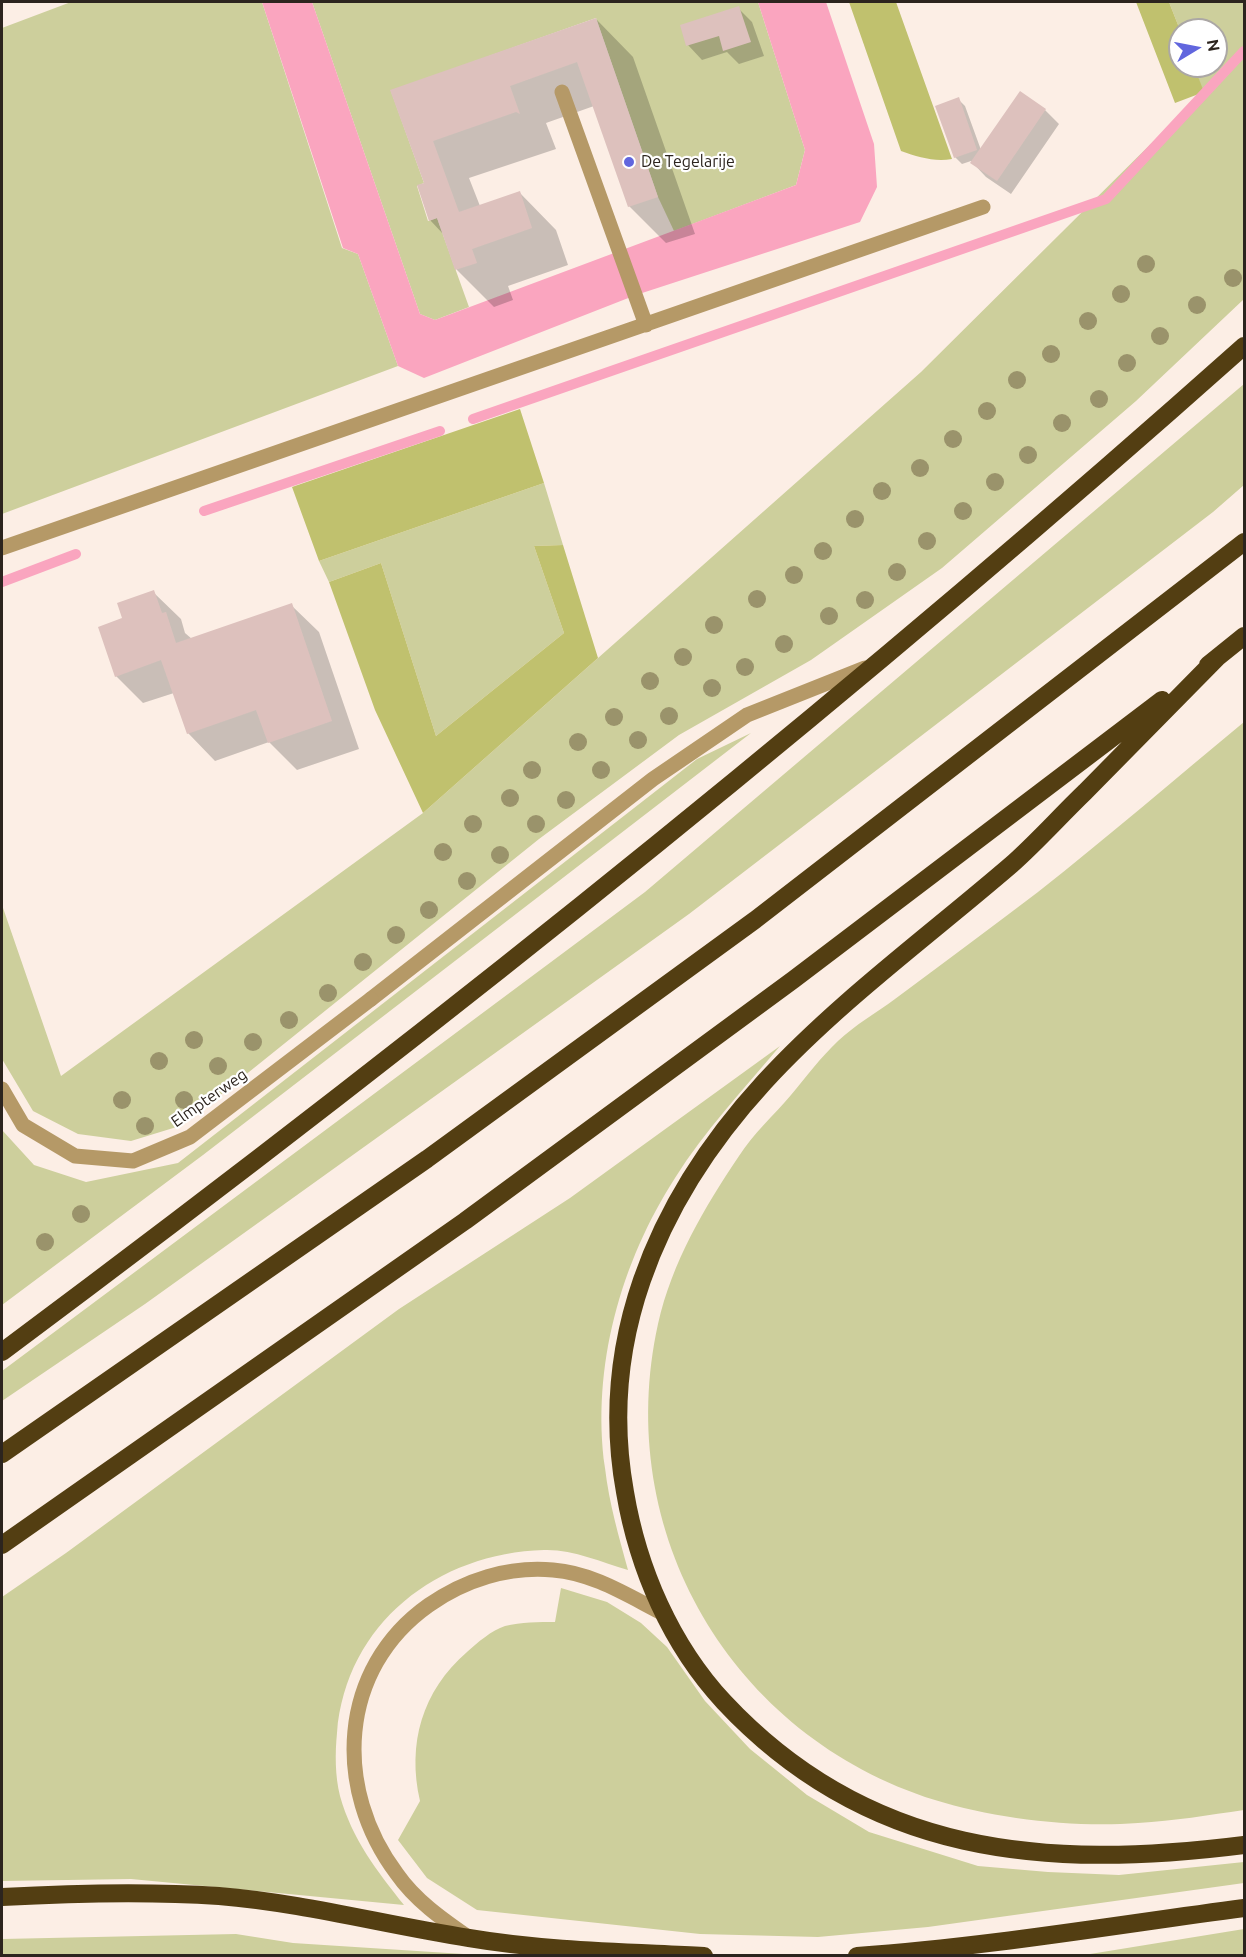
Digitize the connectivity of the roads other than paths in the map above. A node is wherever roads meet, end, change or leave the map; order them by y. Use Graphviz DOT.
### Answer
graph roads {
  1 [pos="562,92"];
  2 [pos="983,207"];
  3 [pos="646,325"];
  4 [pos="1245,346"];
  5 [pos="1245,542"];
  6 [pos="2,548"];
  7 [pos="1245,636"];
  8 [pos="1217,658"];
  9 [pos="876,664"];
  10 [pos="2,1089"];
  11 [pos="2,1352"];
  12 [pos="2,1454"];
  13 [pos="2,1545"];
  14 [pos="666,1615"];
  15 [pos="1245,1845"];
  16 [pos="2,1897"];
  17 [pos="1245,1908"];
  18 [pos="468,1938"];
  19 [pos="704,1956"];
  20 [pos="857,1956"];
  1 -- 3 [label="street"];
  2 -- 3 [label="street"];
  3 -- 6 [label="street"];
  4 -- 9 [label="highway"];
  5 -- 12 [label="highway"];
  7 -- 8 [label="highway"];
  8 -- 13 [label="highway"];
  8 -- 14 [label="highway"];
  9 -- 10 [label="street, Elmpterweg"];
  9 -- 11 [label="highway"];
  14 -- 15 [label="highway"];
  14 -- 18 [label="street"];
  16 -- 18 [label="highway"];
  17 -- 20 [label="highway"];
  18 -- 19 [label="highway"];
}
